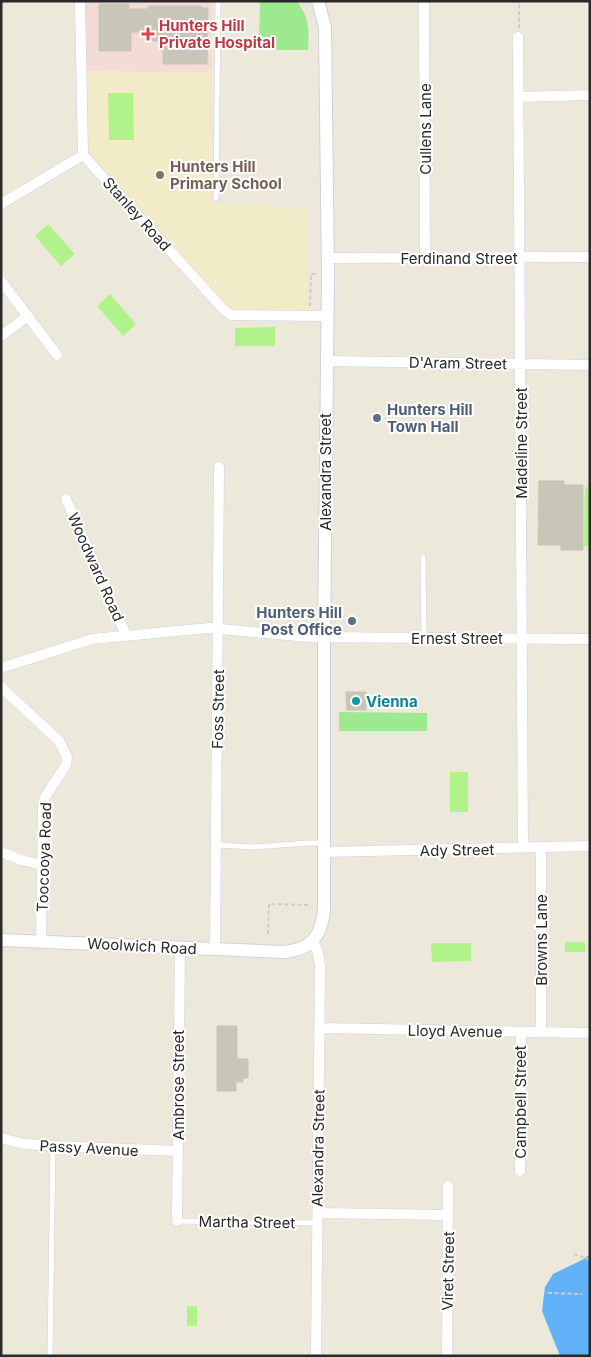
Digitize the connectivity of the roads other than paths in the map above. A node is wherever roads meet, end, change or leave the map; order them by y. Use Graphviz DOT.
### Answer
graph roads {
  1 [pos="80,1"];
  2 [pos="218,1"];
  3 [pos="318,1"];
  4 [pos="424,1"];
  5 [pos="518,37"];
  6 [pos="590,95"];
  7 [pos="519,97"];
  8 [pos="83,155"];
  9 [pos="216,198"];
  10 [pos="1,204"];
  11 [pos="520,257"];
  12 [pos="590,257"];
  13 [pos="328,258"];
  14 [pos="425,258"];
  15 [pos="1,281"];
  16 [pos="28,316"];
  17 [pos="327,316"];
  18 [pos="1,336"];
  19 [pos="56,355"];
  20 [pos="326,362"];
  21 [pos="520,364"];
  22 [pos="590,365"];
  23 [pos="219,467"];
  24 [pos="66,499"];
  25 [pos="423,558"];
  26 [pos="219,629"];
  27 [pos="126,635"];
  28 [pos="324,637"];
  29 [pos="424,638"];
  30 [pos="522,638"];
  31 [pos="590,639"];
  32 [pos="1,668"];
  33 [pos="1,687"];
  34 [pos="216,845"];
  35 [pos="590,846"];
  36 [pos="324,848"];
  37 [pos="523,848"];
  38 [pos="541,848"];
  39 [pos="1,852"];
  40 [pos="42,865"];
  41 [pos="1,940"];
  42 [pos="313,941"];
  43 [pos="41,942"];
  44 [pos="180,948"];
  45 [pos="215,950"];
  46 [pos="320,1028"];
  47 [pos="521,1032"];
  48 [pos="541,1032"];
  49 [pos="590,1033"];
  50 [pos="1,1138"];
  51 [pos="53,1146"];
  52 [pos="178,1151"];
  53 [pos="520,1171"];
  54 [pos="448,1186"];
  55 [pos="448,1215"];
  56 [pos="318,1218"];
  57 [pos="177,1221"];
  58 [pos="50,1356"];
  59 [pos="316,1356"];
  60 [pos="447,1356"];
  1 -- 8 [label="street"];
  2 -- 9 [label="lane"];
  3 -- 13 [label="street, Alexandra Street"];
  4 -- 14 [label="street, Cullens Lane"];
  5 -- 7 [label="street, Madeline Street"];
  6 -- 7 [label="street"];
  7 -- 11 [label="street, Madeline Street"];
  8 -- 10 [label="street"];
  8 -- 17 [label="street, Stanley Road"];
  11 -- 12 [label="street, Ferdinand Street"];
  11 -- 14 [label="street, Ferdinand Street"];
  11 -- 21 [label="street, Madeline Street"];
  13 -- 14 [label="street, Ferdinand Street"];
  13 -- 17 [label="street, Alexandra Street"];
  15 -- 16 [label="street"];
  16 -- 18 [label="street"];
  16 -- 19 [label="street"];
  17 -- 20 [label="street, Alexandra Street"];
  20 -- 21 [label="street, D'Aram Street"];
  20 -- 28 [label="street, Alexandra Street"];
  21 -- 22 [label="street, D'Aram Street"];
  21 -- 30 [label="street, Madeline Street"];
  23 -- 26 [label="street, Foss Street"];
  24 -- 27 [label="street, Woodward Road"];
  25 -- 29 [label="lane"];
  26 -- 27 [label="street, Ernest Street"];
  26 -- 28 [label="street, Ernest Street"];
  26 -- 34 [label="street, Foss Street"];
  27 -- 32 [label="street, Ernest Street"];
  28 -- 29 [label="street, Ernest Street"];
  28 -- 36 [label="street, Alexandra Street"];
  29 -- 30 [label="street, Ernest Street"];
  30 -- 31 [label="street, Ernest Street"];
  30 -- 37 [label="street, Madeline Street"];
  33 -- 40 [label="street, Toocooya Road"];
  34 -- 36 [label="lane"];
  34 -- 45 [label="street, Foss Street"];
  35 -- 38 [label="street, Ady Street"];
  36 -- 37 [label="street, Ady Street"];
  36 -- 42 [label="street, Alexandra Street"];
  37 -- 38 [label="street, Ady Street"];
  38 -- 48 [label="street, Browns Lane"];
  39 -- 40 [label="street"];
  40 -- 43 [label="street, Toocooya Road"];
  41 -- 43 [label="street, Woolwich Road"];
  42 -- 45 [label="street, Woolwich Road"];
  42 -- 46 [label="street, Alexandra Street"];
  43 -- 44 [label="street, Woolwich Road"];
  44 -- 45 [label="street, Woolwich Road"];
  44 -- 52 [label="street, Ambrose Street"];
  46 -- 47 [label="street, Lloyd Avenue"];
  46 -- 56 [label="street, Alexandra Street"];
  47 -- 48 [label="street, Lloyd Avenue"];
  47 -- 53 [label="street, Campbell Street"];
  48 -- 49 [label="street, Lloyd Avenue"];
  50 -- 51 [label="street, Passy Avenue"];
  51 -- 52 [label="street, Passy Avenue"];
  51 -- 58 [label="lane"];
  52 -- 57 [label="street, Ambrose Street"];
  54 -- 55 [label="street, Viret Street"];
  55 -- 56 [label="street, Martha Street"];
  55 -- 60 [label="street, Viret Street"];
  56 -- 57 [label="lane, Martha Street"];
  56 -- 59 [label="street, Alexandra Street"];
}
